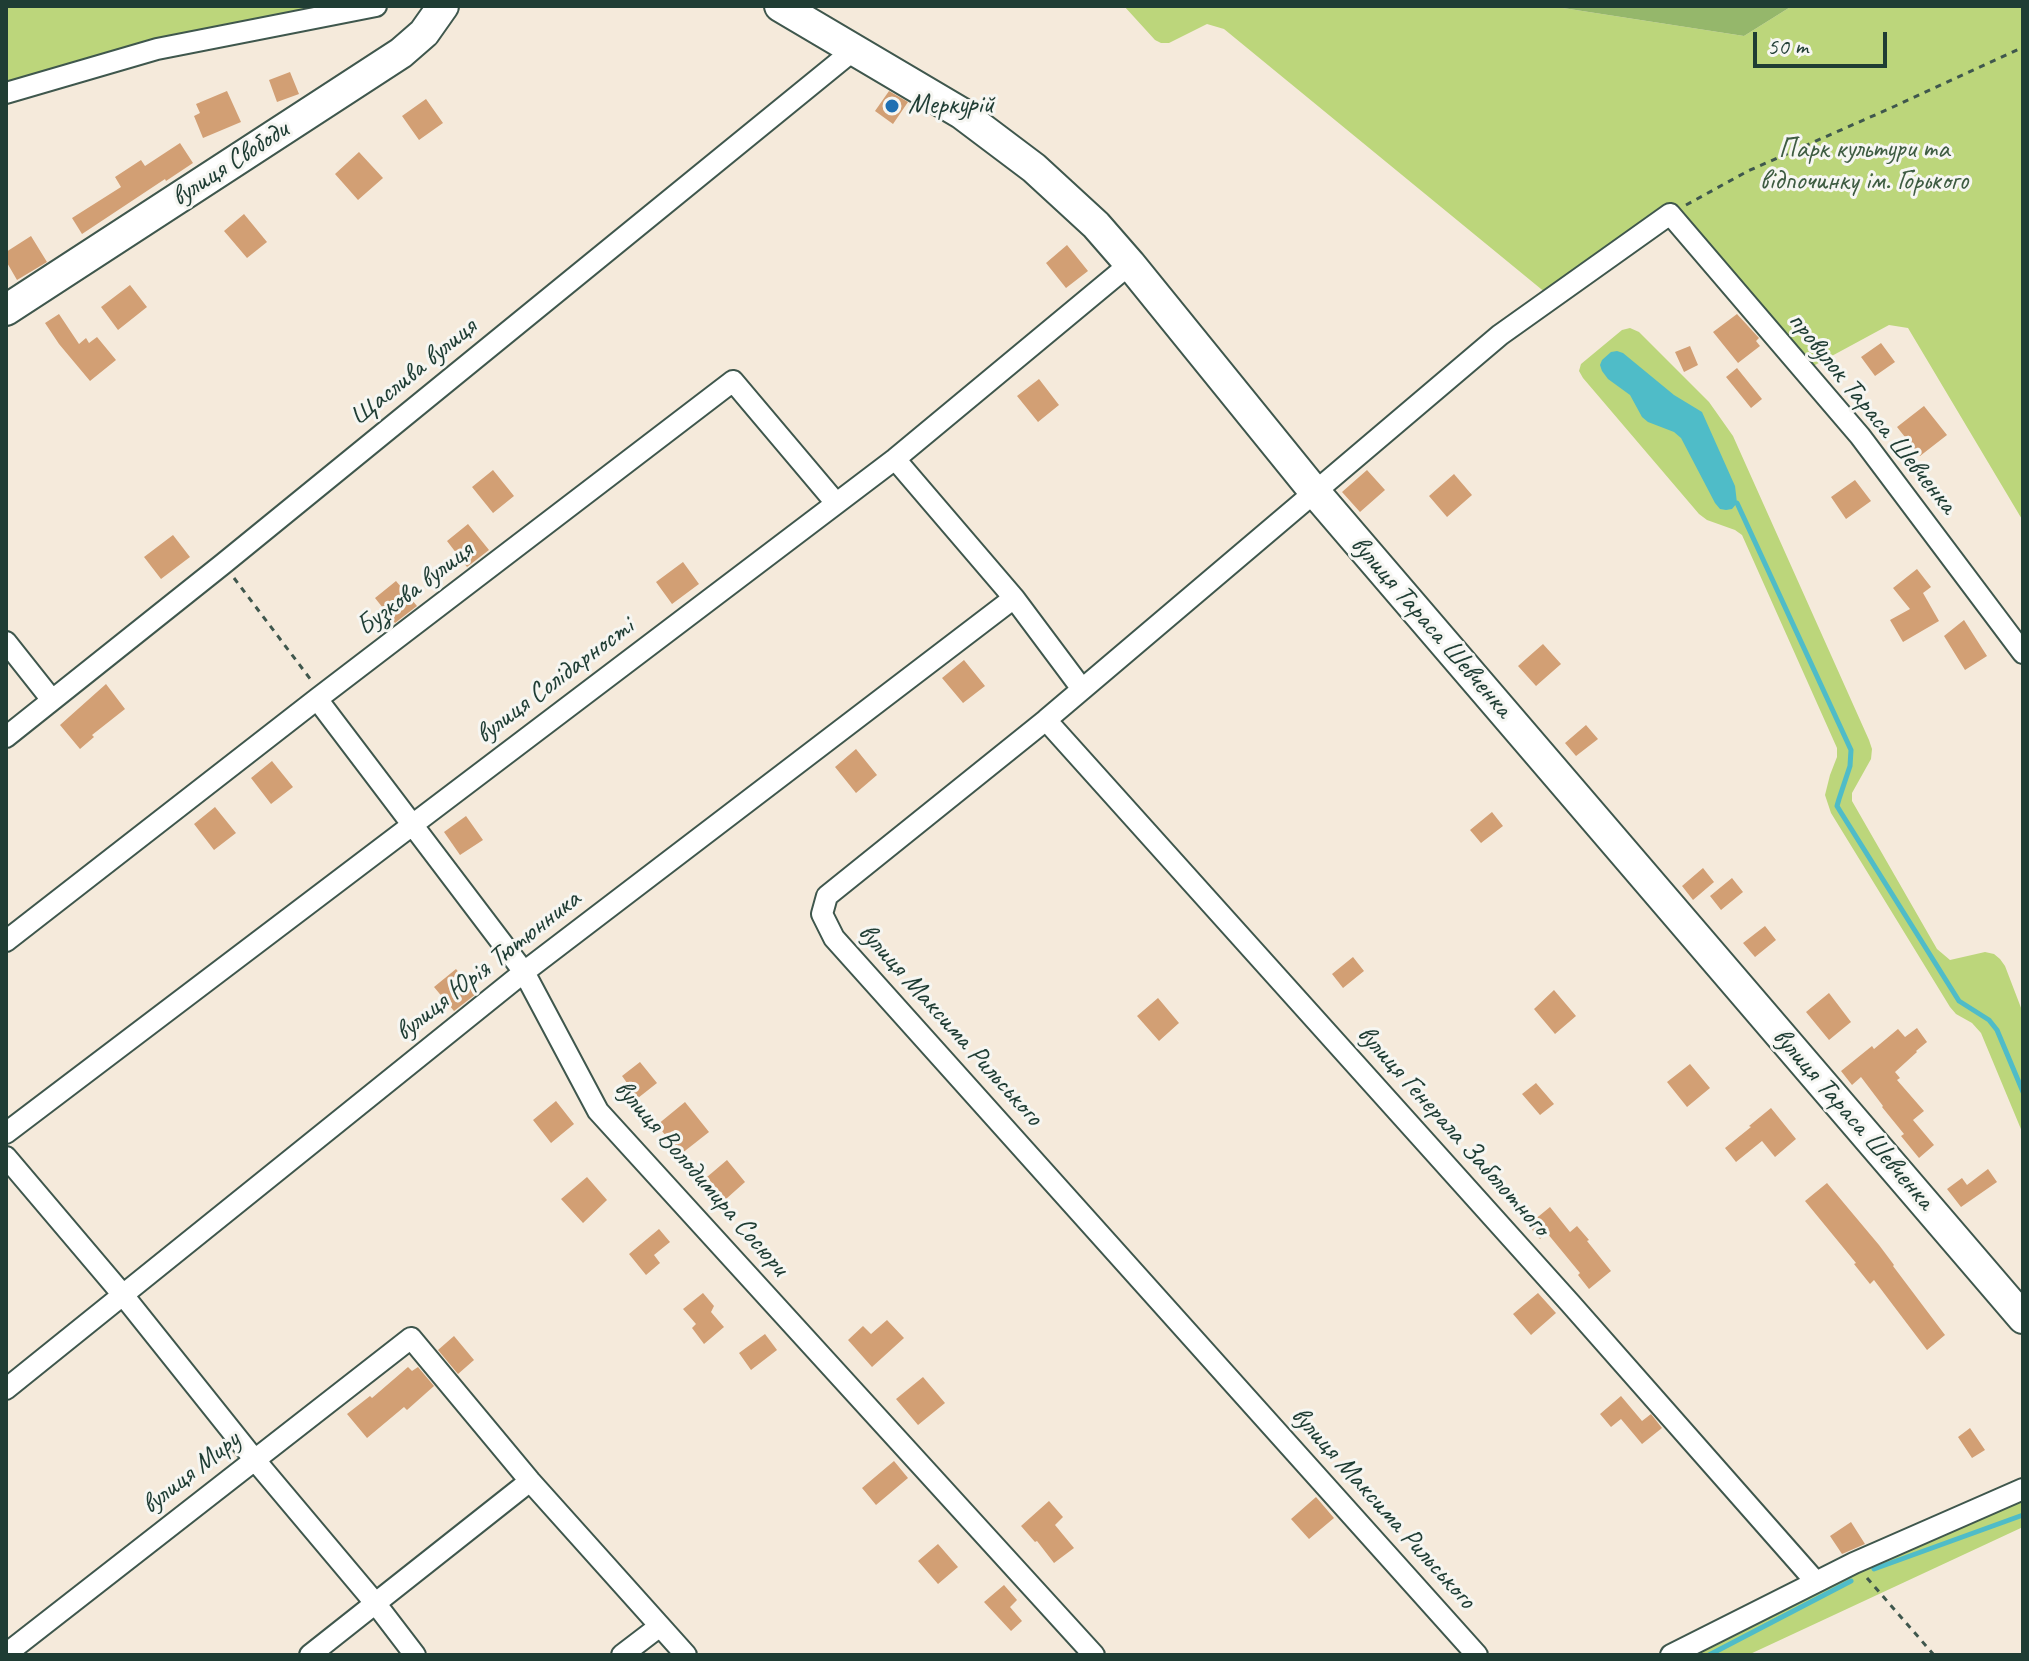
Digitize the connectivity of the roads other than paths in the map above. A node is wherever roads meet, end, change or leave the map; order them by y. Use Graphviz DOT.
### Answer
graph roads {
  1 [pos="376,6"];
  2 [pos="443,6"];
  3 [pos="780,6"];
  4 [pos="855,49"];
  5 [pos="6,93"];
  6 [pos="1670,214"];
  7 [pos="1130,264"];
  8 [pos="6,310"];
  9 [pos="895,459"];
  10 [pos="1314,491"];
  11 [pos="836,503"];
  12 [pos="1014,598"];
  13 [pos="6,642"];
  14 [pos="2023,653"];
  15 [pos="1082,689"];
  16 [pos="317,699"];
  17 [pos="52,700"];
  18 [pos="1046,720"];
  19 [pos="6,737"];
  20 [pos="413,824"];
  21 [pos="6,941"];
  22 [pos="524,972"];
  23 [pos="6,1133"];
  24 [pos="6,1157"];
  25 [pos="123,1295"];
  26 [pos="2023,1318"];
  27 [pos="6,1389"];
  28 [pos="254,1459"];
  29 [pos="530,1481"];
  30 [pos="2023,1489"];
  31 [pos="1816,1582"];
  32 [pos="376,1604"];
  33 [pos="660,1626"];
  34 [pos="6,1654"];
  35 [pos="310,1655"];
  36 [pos="415,1655"];
  37 [pos="622,1655"];
  38 [pos="686,1655"];
  39 [pos="1094,1655"];
  40 [pos="1477,1655"];
  41 [pos="1671,1655"];
  1 -- 5 [label="street"];
  2 -- 8 [label="street, вулиця Свободи"];
  3 -- 4 [label="street, вулиця Тараса Шевченка"];
  4 -- 7 [label="street, вулиця Тараса Шевченка"];
  4 -- 17 [label="street, Щаслива вулиця"];
  6 -- 10 [label="street, вулиця Максима Рильського"];
  6 -- 14 [label="street, провулок Тараса Шевченка"];
  7 -- 9 [label="street, вулиця Солідарності"];
  7 -- 10 [label="street, вулиця Тараса Шевченка"];
  9 -- 11 [label="street, вулиця Солідарності"];
  9 -- 12 [label="street"];
  10 -- 15 [label="street, вулиця Максима Рильського"];
  10 -- 26 [label="street, вулиця Тараса Шевченка"];
  11 -- 16 [label="street, Бузкова вулиця"];
  11 -- 20 [label="street, вулиця Солідарності"];
  12 -- 15 [label="street"];
  12 -- 22 [label="street, вулиця Юрія Тютюнника"];
  13 -- 17 [label="street"];
  15 -- 18 [label="street, вулиця Максима Рильського"];
  16 -- 20 [label="street, вулиця Володимира Сосюри"];
  16 -- 21 [label="street, Бузкова вулиця"];
  17 -- 19 [label="street, Щаслива вулиця"];
  18 -- 31 [label="street, вулиця Генерала Заболотного"];
  18 -- 40 [label="street, вулиця Максима Рильського"];
  20 -- 22 [label="street, вулиця Володимира Сосюри"];
  20 -- 23 [label="street, вулиця Солідарності"];
  22 -- 25 [label="street, вулиця Юрія Тютюнника"];
  22 -- 39 [label="street, вулиця Володимира Сосюри"];
  24 -- 25 [label="street"];
  25 -- 27 [label="street, вулиця Юрія Тютюнника"];
  25 -- 28 [label="street"];
  28 -- 29 [label="street, вулиця Миру"];
  28 -- 32 [label="street"];
  28 -- 34 [label="street, вулиця Миру"];
  29 -- 32 [label="street"];
  29 -- 33 [label="street"];
  30 -- 31 [label="street"];
  31 -- 41 [label="street"];
  32 -- 35 [label="street"];
  32 -- 36 [label="street"];
  33 -- 37 [label="street"];
  33 -- 38 [label="street"];
}
